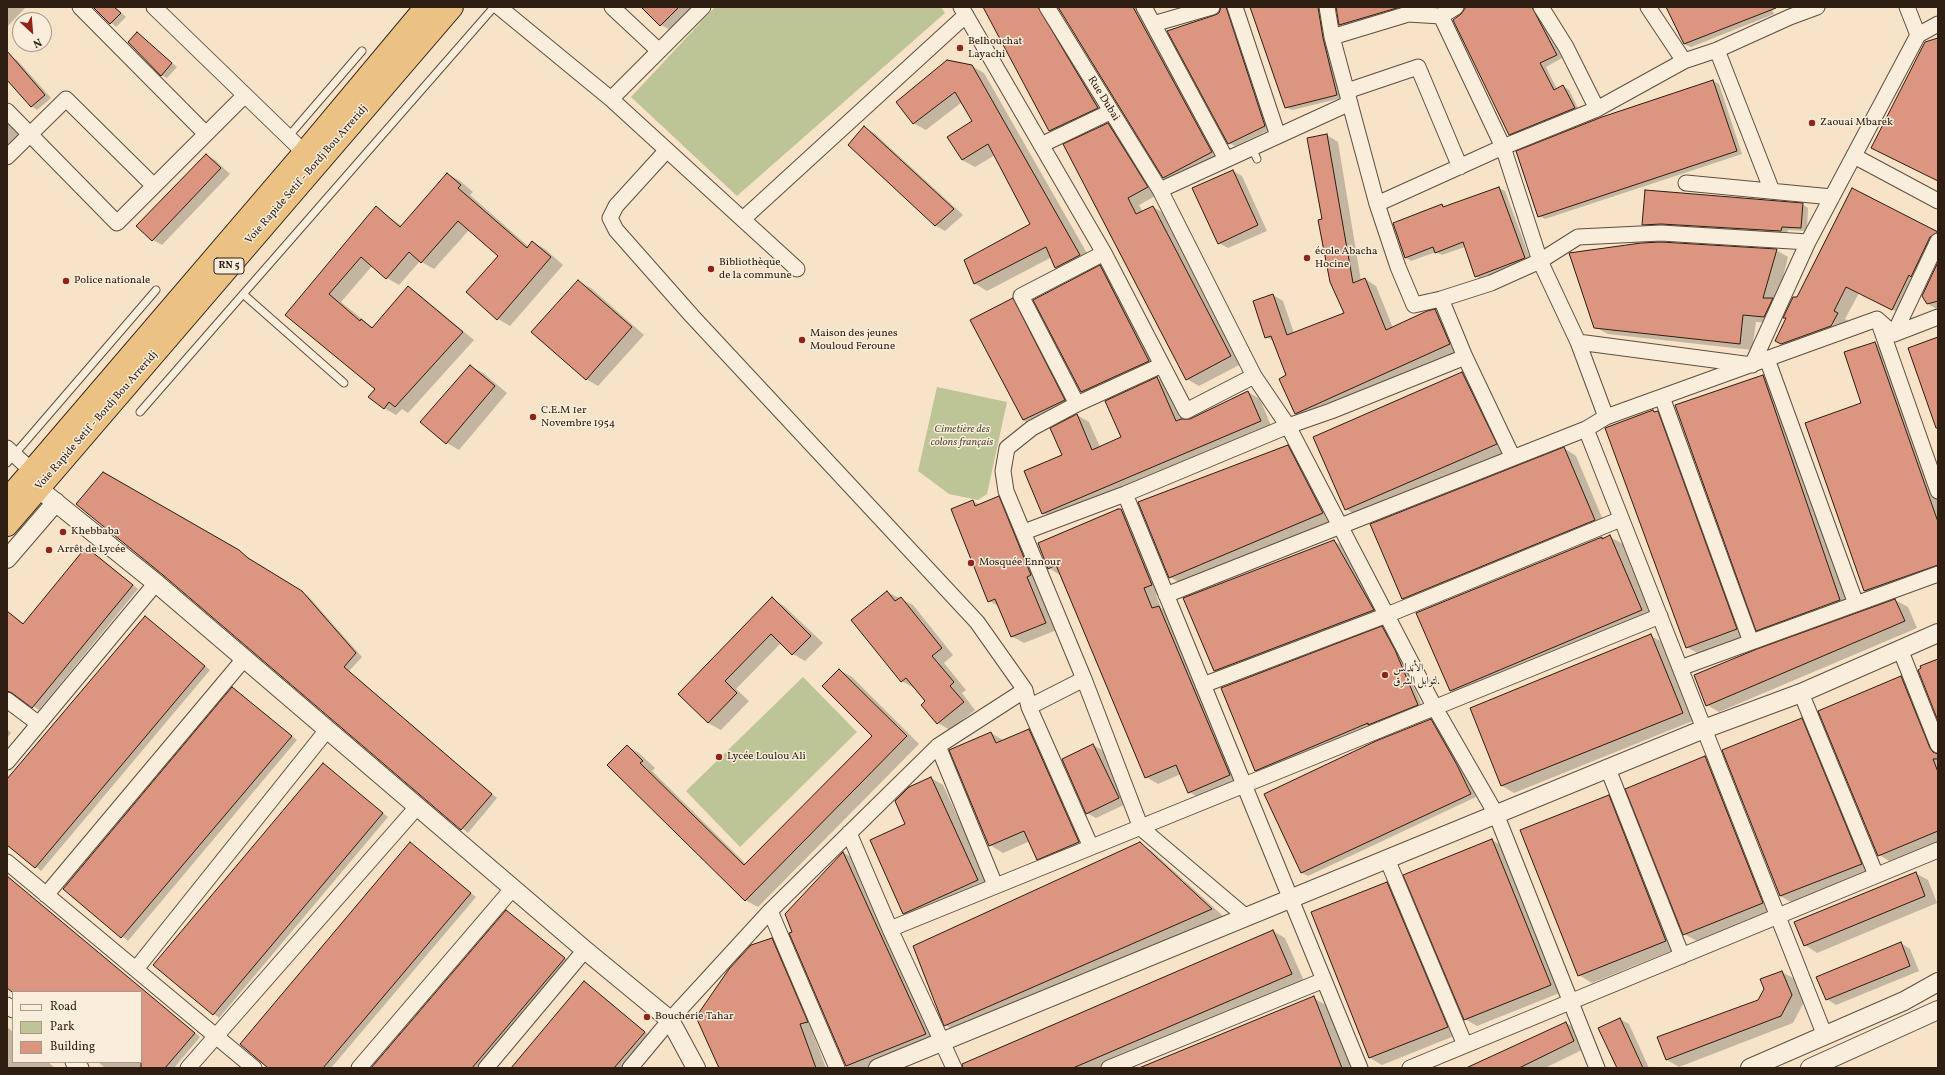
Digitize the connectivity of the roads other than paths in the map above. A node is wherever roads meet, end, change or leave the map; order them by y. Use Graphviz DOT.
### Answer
graph roads {
  1 [pos="80,7"];
  2 [pos="426,7"];
  3 [pos="452,7"];
  4 [pos="494,7"];
  5 [pos="499,7"];
  6 [pos="612,7"];
  7 [pos="703,7"];
  8 [pos="1047,7"];
  9 [pos="1144,7"];
  10 [pos="1212,7"];
  11 [pos="1235,7"];
  12 [pos="1327,7"];
  13 [pos="1456,7"];
  14 [pos="1541,7"];
  15 [pos="1817,7"];
  16 [pos="1907,7"];
  17 [pos="157,8"];
  18 [pos="1648,8"];
  19 [pos="964,11"];
  20 [pos="1788,12"];
  21 [pos="1441,16"];
  22 [pos="1153,24"];
  23 [pos="1938,24"];
  24 [pos="1918,35"];
  25 [pos="1332,37"];
  26 [pos="658,50"];
  27 [pos="1717,50"];
  28 [pos="362,51"];
  29 [pos="1684,61"];
  30 [pos="245,95"];
  31 [pos="1349,97"];
  32 [pos="611,99"];
  33 [pos="1597,109"];
  34 [pos="7,111"];
  35 [pos="1110,112"];
  36 [pos="30,134"];
  37 [pos="206,134"];
  38 [pos="1278,136"];
  39 [pos="288,137"];
  40 [pos="1041,145"];
  41 [pos="1503,147"];
  42 [pos="666,150"];
  43 [pos="1854,156"];
  44 [pos="7,157"];
  45 [pos="310,158"];
  46 [pos="1226,160"];
  47 [pos="1460,167"];
  48 [pos="1686,183"];
  49 [pos="153,185"];
  50 [pos="1160,190"];
  51 [pos="1772,191"];
  52 [pos="1832,197"];
  53 [pos="1938,201"];
  54 [pos="1377,204"];
  55 [pos="743,219"];
  56 [pos="1808,242"];
  57 [pos="1938,242"];
  58 [pos="1104,253"];
  59 [pos="1540,261"];
  60 [pos="797,269"];
  61 [pos="156,290"];
  62 [pos="243,294"];
  63 [pos="1441,299"];
  64 [pos="1938,317"];
  65 [pos="1877,319"];
  66 [pos="1894,334"];
  67 [pos="1578,342"];
  68 [pos="1465,357"];
  69 [pos="1767,359"];
  70 [pos="1162,365"];
  71 [pos="1752,365"];
  72 [pos="1254,376"];
  73 [pos="344,383"];
  74 [pos="1662,397"];
  75 [pos="1077,404"];
  76 [pos="140,412"];
  77 [pos="1606,417"];
  78 [pos="1288,426"];
  79 [pos="1586,429"];
  80 [pos="9,455"];
  81 [pos="1513,458"];
  82 [pos="1933,460"];
  83 [pos="42,487"];
  84 [pos="1938,491"];
  85 [pos="1124,494"];
  86 [pos="7,500"];
  87 [pos="1621,519"];
  88 [pos="7,525"];
  89 [pos="1340,526"];
  90 [pos="1024,532"];
  91 [pos="7,559"];
  92 [pos="1938,574"];
  93 [pos="156,583"];
  94 [pos="1166,595"];
  95 [pos="1856,604"];
  96 [pos="1387,615"];
  97 [pos="1660,616"];
  98 [pos="1938,633"];
  99 [pos="1750,642"];
  100 [pos="1900,649"];
  101 [pos="244,659"];
  102 [pos="1680,668"];
  103 [pos="1084,679"];
  104 [pos="1203,685"];
  105 [pos="1025,690"];
  106 [pos="1801,693"];
  107 [pos="7,700"];
  108 [pos="1029,707"];
  109 [pos="1435,708"];
  110 [pos="39,724"];
  111 [pos="1704,729"];
  112 [pos="327,730"];
  113 [pos="1938,745"];
  114 [pos="938,746"];
  115 [pos="7,762"];
  116 [pos="1608,769"];
  117 [pos="1245,785"];
  118 [pos="417,807"];
  119 [pos="1496,814"];
  120 [pos="1141,828"];
  121 [pos="849,832"];
  122 [pos="1091,847"];
  123 [pos="1938,850"];
  124 [pos="1387,859"];
  125 [pos="7,862"];
  126 [pos="1876,875"];
  127 [pos="995,885"];
  128 [pos="513,888"];
  129 [pos="46,894"];
  130 [pos="1291,899"];
  131 [pos="770,911"];
  132 [pos="1778,916"];
  133 [pos="1246,917"];
  134 [pos="890,929"];
  135 [pos="585,950"];
  136 [pos="1682,956"];
  137 [pos="136,970"];
  138 [pos="1324,980"];
  139 [pos="1938,982"];
  140 [pos="1571,1002"];
  141 [pos="1938,1010"];
  142 [pos="670,1020"];
  143 [pos="216,1036"];
  144 [pos="1825,1036"];
  145 [pos="942,1042"];
  146 [pos="1465,1045"];
  147 [pos="188,1068"];
  148 [pos="254,1068"];
  149 [pos="359,1068"];
  150 [pos="486,1068"];
  151 [pos="630,1068"];
  152 [pos="696,1068"];
  153 [pos="837,1068"];
  154 [pos="878,1068"];
  155 [pos="954,1068"];
  156 [pos="1109,1068"];
  157 [pos="1360,1068"];
  158 [pos="1410,1068"];
  159 [pos="1597,1068"];
  160 [pos="1750,1068"];
  161 [pos="1810,1068"];
  1 -- 37 [label="street"];
  2 -- 45 [label="highway, Voie Rapide Setif - Bordj Bou Arreridj / RN 5"];
  3 -- 45 [label="highway, Voie Rapide Setif - Bordj Bou Arreridj / RN 5"];
  4 -- 62 [label="lane"];
  5 -- 32 [label="street"];
  6 -- 26 [label="street"];
  7 -- 26 [label="street"];
  8 -- 35 [label="street, Rue Dubai"];
  9 -- 22 [label="street"];
  10 -- 22 [label="street"];
  11 -- 38 [label="street"];
  12 -- 25 [label="street"];
  13 -- 21 [label="street"];
  14 -- 33 [label="street"];
  15 -- 20 [label="street"];
  16 -- 24 [label="street"];
  17 -- 30 [label="street"];
  18 -- 29 [label="street"];
  19 -- 40 [label="street"];
  19 -- 55 [label="street"];
  20 -- 27 [label="street"];
  21 -- 25 [label="street"];
  21 -- 41 [label="street"];
  22 -- 46 [label="street"];
  23 -- 24 [label="street"];
  24 -- 43 [label="street"];
  25 -- 31 [label="street"];
  26 -- 32 [label="street"];
  27 -- 29 [label="street"];
  27 -- 51 [label="street"];
  28 -- 39 [label="lane"];
  29 -- 33 [label="street"];
  30 -- 37 [label="street"];
  30 -- 39 [label="street"];
  31 -- 38 [label="street"];
  31 -- 47 [label="street"];
  31 -- 54 [label="street"];
  32 -- 42 [label="street"];
  33 -- 41 [label="street"];
  34 -- 36 [label="street"];
  35 -- 40 [label="street"];
  35 -- 50 [label="street, Rue Dubai"];
  36 -- 44 [label="street"];
  36 -- 49 [label="street"];
  36 -- 49 [label="street"];
  37 -- 49 [label="street"];
  38 -- 46 [label="street"];
  39 -- 45 [label="street"];
  40 -- 58 [label="street"];
  41 -- 47 [label="street"];
  41 -- 59 [label="street"];
  42 -- 55 [label="street"];
  42 -- 105 [label="street"];
  43 -- 52 [label="street"];
  43 -- 53 [label="street"];
  45 -- 83 [label="highway, Voie Rapide Setif - Bordj Bou Arreridj / RN 5"];
  46 -- 50 [label="street"];
  47 -- 54 [label="street"];
  48 -- 51 [label="street"];
  50 -- 72 [label="street, Rue Dubai"];
  51 -- 52 [label="street"];
  52 -- 56 [label="street"];
  54 -- 63 [label="street"];
  55 -- 60 [label="street"];
  56 -- 59 [label="street"];
  56 -- 71 [label="street"];
  57 -- 66 [label="street"];
  58 -- 70 [label="street"];
  58 -- 75 [label="street"];
  59 -- 63 [label="street"];
  59 -- 67 [label="street"];
  61 -- 80 [label="lane"];
  62 -- 73 [label="lane"];
  62 -- 76 [label="lane"];
  63 -- 68 [label="street"];
  64 -- 66 [label="street"];
  65 -- 66 [label="street"];
  65 -- 69 [label="street"];
  65 -- 82 [label="street"];
  67 -- 71 [label="street"];
  67 -- 77 [label="street"];
  68 -- 78 [label="street"];
  68 -- 81 [label="street"];
  69 -- 71 [label="street"];
  69 -- 95 [label="street"];
  70 -- 72 [label="street"];
  70 -- 75 [label="street"];
  71 -- 74 [label="street"];
  72 -- 78 [label="street, Rue Dubai"];
  74 -- 77 [label="street"];
  74 -- 99 [label="street"];
  75 -- 90 [label="street"];
  77 -- 79 [label="street"];
  78 -- 85 [label="street"];
  78 -- 89 [label="street, Rue Dubai"];
  79 -- 81 [label="street"];
  79 -- 87 [label="street"];
  80 -- 83 [label="street"];
  81 -- 89 [label="street"];
  82 -- 84 [label="street"];
  83 -- 86 [label="highway, Voie Rapide Setif - Bordj Bou Arreridj / RN 5"];
  83 -- 88 [label="highway, Voie Rapide Setif - Bordj Bou Arreridj / RN 5"];
  83 -- 91 [label="street"];
  83 -- 93 [label="street"];
  85 -- 90 [label="street"];
  85 -- 94 [label="street"];
  87 -- 96 [label="street"];
  87 -- 97 [label="street"];
  89 -- 94 [label="street"];
  89 -- 96 [label="street, Rue Dubai"];
  90 -- 103 [label="street"];
  92 -- 95 [label="street"];
  93 -- 101 [label="street"];
  93 -- 110 [label="street"];
  94 -- 104 [label="street"];
  95 -- 99 [label="street"];
  96 -- 104 [label="street"];
  96 -- 109 [label="street, Rue Dubai"];
  97 -- 102 [label="street"];
  97 -- 109 [label="street"];
  98 -- 100 [label="street"];
  99 -- 102 [label="street"];
  100 -- 106 [label="street"];
  100 -- 113 [label="street"];
  101 -- 112 [label="street"];
  101 -- 129 [label="street"];
  102 -- 111 [label="street"];
  103 -- 108 [label="street"];
  103 -- 120 [label="street"];
  104 -- 117 [label="street"];
  105 -- 108 [label="street"];
  105 -- 114 [label="street"];
  106 -- 111 [label="street"];
  106 -- 126 [label="street"];
  107 -- 110 [label="street"];
  108 -- 122 [label="street"];
  109 -- 117 [label="street"];
  109 -- 119 [label="street, Rue Dubai"];
  110 -- 115 [label="street"];
  111 -- 116 [label="street"];
  111 -- 132 [label="street"];
  112 -- 118 [label="street"];
  112 -- 137 [label="street"];
  114 -- 121 [label="street"];
  114 -- 127 [label="street"];
  116 -- 119 [label="street"];
  116 -- 136 [label="street"];
  117 -- 120 [label="street"];
  117 -- 130 [label="street"];
  118 -- 128 [label="street"];
  118 -- 143 [label="street"];
  119 -- 124 [label="street"];
  119 -- 140 [label="street, Rue Dubai"];
  120 -- 122 [label="street"];
  120 -- 133 [label="street"];
  121 -- 131 [label="street"];
  121 -- 134 [label="street"];
  122 -- 127 [label="street"];
  123 -- 126 [label="street"];
  124 -- 130 [label="street"];
  124 -- 146 [label="street"];
  125 -- 129 [label="street"];
  126 -- 132 [label="street"];
  127 -- 134 [label="street"];
  128 -- 135 [label="street"];
  128 -- 149 [label="street"];
  129 -- 137 [label="street"];
  130 -- 133 [label="street"];
  130 -- 138 [label="street"];
  131 -- 142 [label="street"];
  131 -- 153 [label="street"];
  132 -- 136 [label="street"];
  132 -- 144 [label="street"];
  133 -- 145 [label="street"];
  134 -- 145 [label="street"];
  135 -- 142 [label="street"];
  135 -- 150 [label="street"];
  136 -- 140 [label="street"];
  137 -- 143 [label="street"];
  138 -- 156 [label="street"];
  138 -- 157 [label="street"];
  139 -- 144 [label="street"];
  140 -- 146 [label="street"];
  140 -- 159 [label="street, Rue Dubai"];
  141 -- 161 [label="street"];
  142 -- 151 [label="street"];
  142 -- 152 [label="street"];
  143 -- 147 [label="street"];
  143 -- 148 [label="street"];
  144 -- 160 [label="street"];
  145 -- 154 [label="street"];
  145 -- 155 [label="street"];
  146 -- 158 [label="street"];
}
